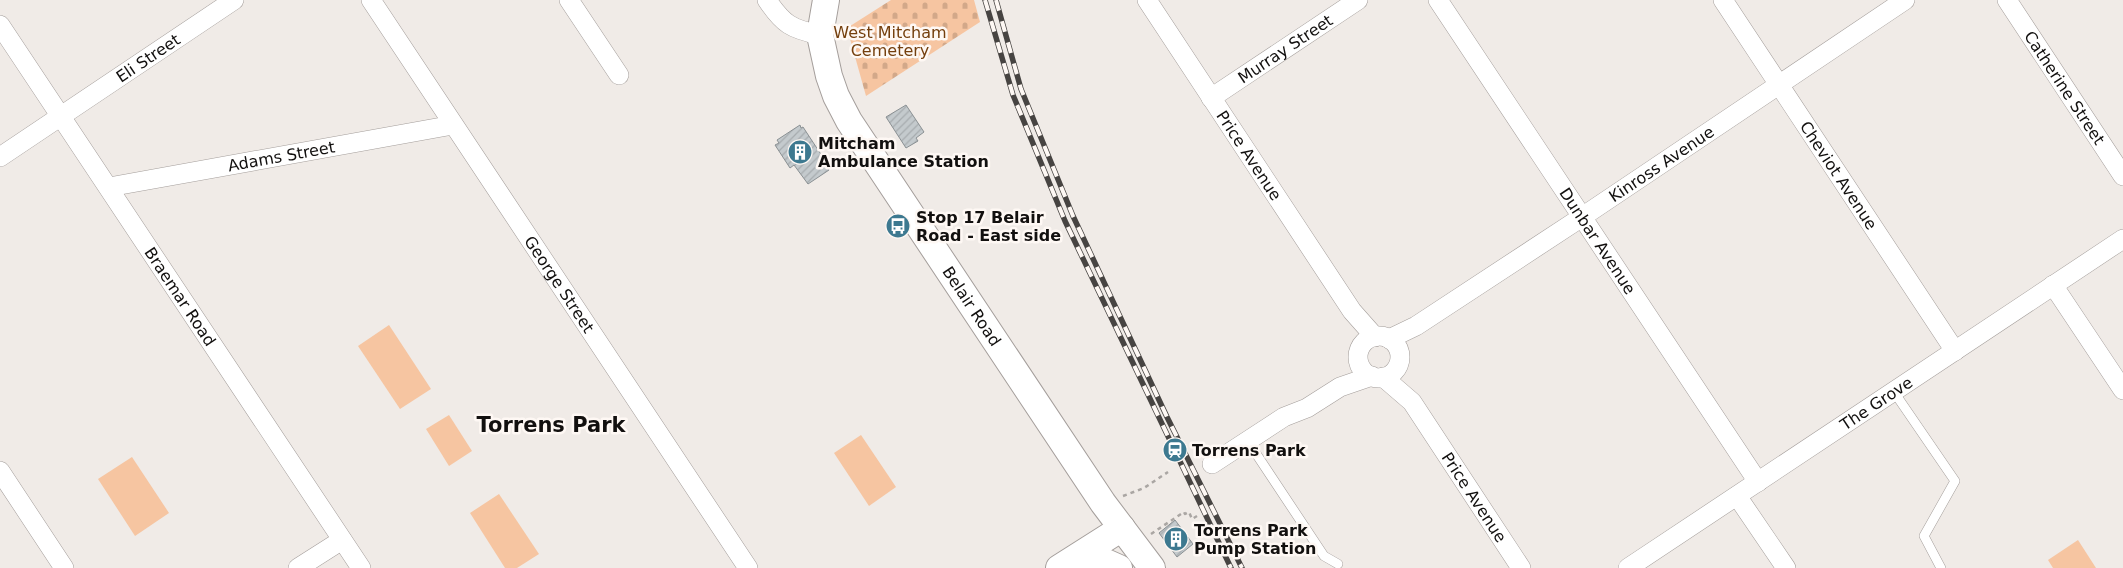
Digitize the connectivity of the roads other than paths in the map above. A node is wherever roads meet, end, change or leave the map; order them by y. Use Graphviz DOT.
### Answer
graph roads {
  1 [pos="234,0"];
  2 [pos="370,0"];
  3 [pos="569,0"];
  4 [pos="767,0"];
  5 [pos="826,0"];
  6 [pos="1147,0"];
  7 [pos="1358,0"];
  8 [pos="1438,0"];
  9 [pos="1723,0"];
  10 [pos="1904,0"];
  11 [pos="2007,0"];
  12 [pos="0,25"];
  13 [pos="820,35"];
  14 [pos="619,75"];
  15 [pos="1779,85"];
  16 [pos="1211,98"];
  17 [pos="62,116"];
  18 [pos="453,125"];
  19 [pos="0,157"];
  20 [pos="2123,176"];
  21 [pos="109,187"];
  22 [pos="1582,217"];
  23 [pos="2123,239"];
  24 [pos="2053,285"];
  25 [pos="1380,348"];
  26 [pos="1954,351"];
  27 [pos="1377,376"];
  28 [pos="1340,387"];
  29 [pos="2123,390"];
  30 [pos="1894,392"];
  31 [pos="1412,402"];
  32 [pos="1247,440"];
  33 [pos="1212,464"];
  34 [pos="0,471"];
  35 [pos="1758,482"];
  36 [pos="1737,496"];
  37 [pos="1124,516"];
  38 [pos="342,540"];
  39 [pos="1338,564"];
  40 [pos="64,568"];
  41 [pos="298,568"];
  42 [pos="361,568"];
  43 [pos="748,568"];
  44 [pos="1060,568"];
  45 [pos="1119,568"];
  46 [pos="1152,568"];
  47 [pos="1521,568"];
  48 [pos="1628,568"];
  49 [pos="1786,568"];
  50 [pos="1941,568"];
  1 -- 17 [label="street, Eli Street"];
  2 -- 18 [label="street, George Street"];
  3 -- 14 [label="street"];
  4 -- 13 [label="street"];
  5 -- 13 [label="main road, Belair Road"];
  6 -- 16 [label="street, Price Avenue"];
  7 -- 16 [label="street, Murray Street"];
  8 -- 22 [label="street, Dunbar Avenue"];
  9 -- 15 [label="street, Cheviot Avenue"];
  10 -- 15 [label="street, Kinross Avenue"];
  11 -- 20 [label="street, Catherine Street"];
  12 -- 17 [label="street, Braemar Road"];
  13 -- 37 [label="main road, Belair Road"];
  15 -- 22 [label="street, Kinross Avenue"];
  15 -- 26 [label="street, Cheviot Avenue"];
  16 -- 25 [label="street, Price Avenue"];
  17 -- 19 [label="street, Eli Street"];
  17 -- 21 [label="street, Braemar Road"];
  18 -- 21 [label="street, Adams Street"];
  18 -- 43 [label="street, George Street"];
  21 -- 38 [label="street, Braemar Road"];
  22 -- 25 [label="street, Kinross Avenue"];
  22 -- 35 [label="street, Dunbar Avenue"];
  23 -- 24 [label="street, The Grove"];
  24 -- 26 [label="street, The Grove"];
  24 -- 29 [label="street"];
  25 -- 27 [label="street"];
  25 -- 27 [label="street, Price Avenue"];
  25 -- 28 [label="street"];
  25 -- 31 [label="street, Price Avenue"];
  26 -- 30 [label="street, The Grove"];
  27 -- 28 [label="street"];
  27 -- 31 [label="street, Price Avenue"];
  28 -- 32 [label="street"];
  30 -- 35 [label="street, The Grove"];
  30 -- 50 [label="lane"];
  31 -- 47 [label="street, Price Avenue"];
  32 -- 33 [label="street"];
  32 -- 39 [label="lane"];
  34 -- 40 [label="street"];
  35 -- 36 [label="street, The Grove"];
  36 -- 48 [label="street, The Grove"];
  36 -- 49 [label="street"];
  37 -- 44 [label="main road"];
  37 -- 46 [label="main road, Belair Road"];
  38 -- 41 [label="street"];
  38 -- 42 [label="street, Braemar Road"];
  44 -- 45 [label="main road"];
}
